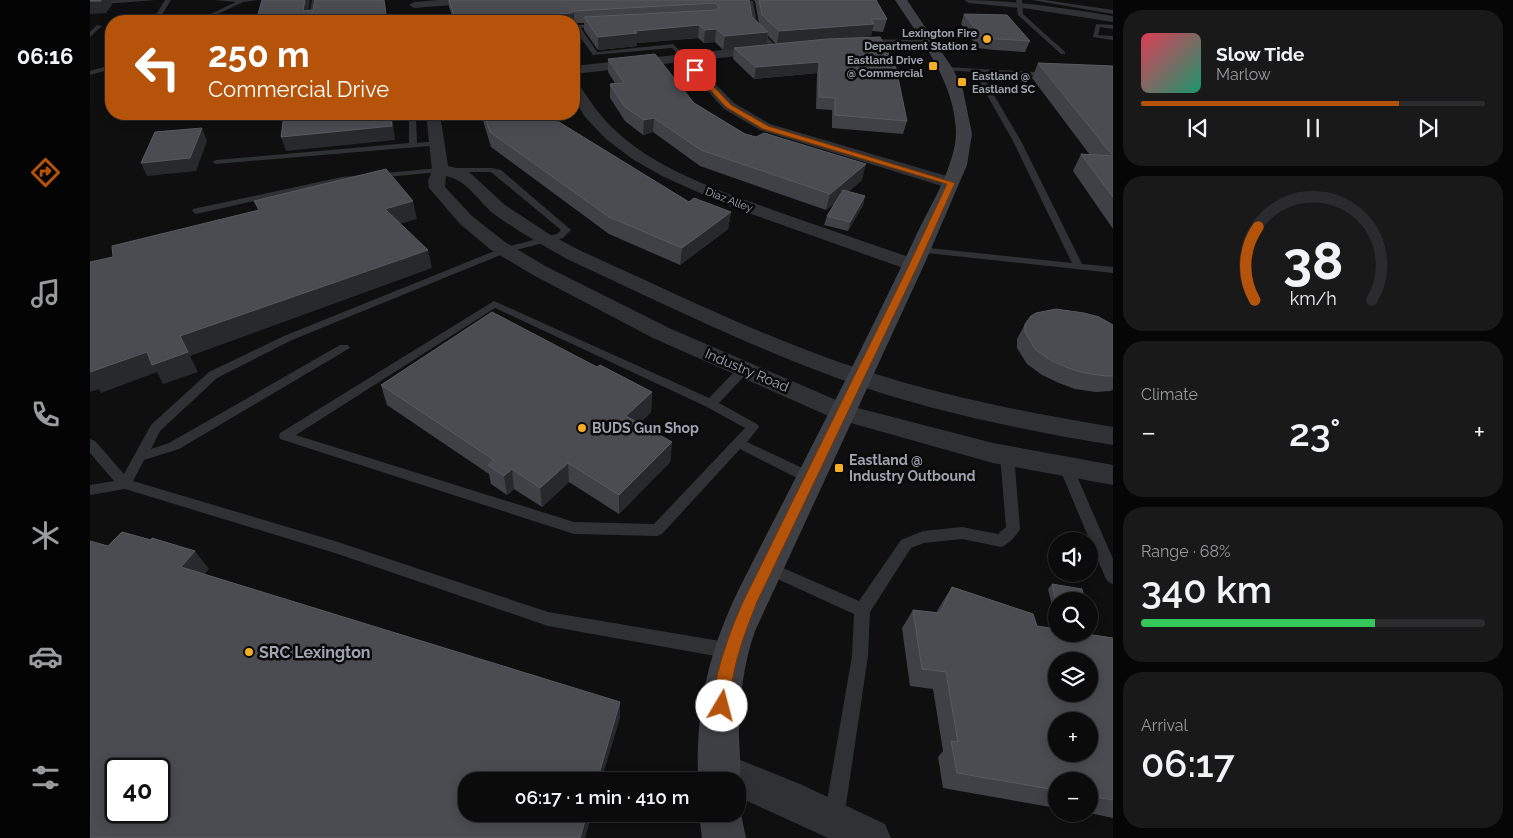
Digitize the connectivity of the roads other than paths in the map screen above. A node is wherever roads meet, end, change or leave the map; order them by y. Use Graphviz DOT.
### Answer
graph roads {
  1 [pos="153,0"];
  2 [pos="168,0"];
  3 [pos="217,0"];
  4 [pos="255,0"];
  5 [pos="315,0"];
  6 [pos="478,0"];
  7 [pos="901,0"];
  8 [pos="969,0"];
  9 [pos="1035,0"];
  10 [pos="241,1"];
  11 [pos="750,1"];
  12 [pos="1054,1"];
  13 [pos="90,3"];
  14 [pos="1019,3"];
  15 [pos="414,6"];
  16 [pos="1113,12"];
  17 [pos="159,15"];
  18 [pos="212,15"];
  19 [pos="312,15"];
  20 [pos="1113,19"];
  21 [pos="604,25"];
  22 [pos="99,26"];
  23 [pos="580,27"];
  24 [pos="1113,27"];
  25 [pos="580,33"];
  26 [pos="90,35"];
  27 [pos="1113,38"];
  28 [pos="834,43"];
  29 [pos="928,44"];
  30 [pos="781,48"];
  31 [pos="1063,53"];
  32 [pos="684,58"];
  33 [pos="105,68"];
  34 [pos="945,68"];
  35 [pos="580,69"];
  36 [pos="976,70"];
  37 [pos="90,73"];
  38 [pos="1054,75"];
  39 [pos="580,98"];
  40 [pos="412,120"];
  41 [pos="434,120"];
  42 [pos="438,143"];
  43 [pos="413,145"];
  44 [pos="216,162"];
  45 [pos="440,170"];
  46 [pos="951,183"];
  47 [pos="196,211"];
  48 [pos="546,240"];
  49 [pos="505,250"];
  50 [pos="917,258"];
  51 [pos="1079,267"];
  52 [pos="1113,270"];
  53 [pos="344,348"];
  54 [pos="744,369"];
  55 [pos="858,377"];
  56 [pos="711,404"];
  57 [pos="842,412"];
  58 [pos="1113,436"];
  59 [pos="738,443"];
  60 [pos="90,444"];
  61 [pos="1006,456"];
  62 [pos="139,457"];
  63 [pos="1066,467"];
  64 [pos="1113,474"];
  65 [pos="810,478"];
  66 [pos="125,484"];
  67 [pos="90,490"];
  68 [pos="767,567"];
  69 [pos="1113,577"];
  70 [pos="862,610"];
  71 [pos="732,651"];
  72 [pos="719,772"];
  73 [pos="746,786"];
  74 [pos="833,820"];
  75 [pos="721,822"];
  76 [pos="724,838"];
  77 [pos="871,838"];
  1 -- 13 [label="lane"];
  2 -- 17 [label="lane"];
  3 -- 10 [label="lane"];
  4 -- 10 [label="lane"];
  5 -- 19 [label="lane"];
  6 -- 15 [label="street"];
  7 -- 29 [label="street"];
  8 -- 14 [label="street"];
  9 -- 12 [label="lane"];
  10 -- 18 [label="lane"];
  11 -- 30 [label="lane"];
  12 -- 16 [label="lane"];
  14 -- 20 [label="street"];
  14 -- 31 [label="lane"];
  21 -- 23 [label="lane"];
  22 -- 26 [label="lane"];
  24 -- 27 [label="lane"];
  25 -- 32 [label="lane"];
  28 -- 29 [label="street"];
  29 -- 34 [label="street"];
  30 -- 32 [label="street"];
  32 -- 35 [label="street"];
  32 -- 46 [label="street"];
  33 -- 37 [label="lane"];
  34 -- 36 [label="lane"];
  34 -- 46 [label="street"];
  36 -- 38 [label="lane"];
  36 -- 51 [label="lane"];
  39 -- 50 [label="street, Diaz Alley"];
  40 -- 43 [label="lane"];
  41 -- 42 [label="street, Industry Road"];
  42 -- 43 [label="lane"];
  42 -- 45 [label="street, Industry Road"];
  43 -- 44 [label="lane"];
  45 -- 47 [label="lane"];
  45 -- 48 [label="street"];
  45 -- 48 [label="lane"];
  45 -- 49 [label="street, Industry Road"];
  46 -- 50 [label="street"];
  48 -- 49 [label="lane"];
  48 -- 55 [label="street"];
  49 -- 54 [label="street, Industry Road"];
  49 -- 62 [label="lane"];
  50 -- 51 [label="lane"];
  50 -- 55 [label="street"];
  51 -- 52 [label="lane"];
  53 -- 62 [label="lane"];
  54 -- 56 [label="lane"];
  54 -- 57 [label="street, Industry Road"];
  55 -- 57 [label="street"];
  55 -- 58 [label="street"];
  56 -- 59 [label="lane"];
  56 -- 59 [label="lane"];
  57 -- 61 [label="street, Industry Road"];
  57 -- 65 [label="street"];
  59 -- 65 [label="lane"];
  60 -- 66 [label="lane"];
  61 -- 63 [label="street, Industry Road"];
  61 -- 70 [label="lane"];
  62 -- 66 [label="lane"];
  63 -- 64 [label="street, Industry Road"];
  63 -- 69 [label="lane"];
  65 -- 68 [label="street"];
  66 -- 67 [label="lane"];
  66 -- 71 [label="lane"];
  68 -- 70 [label="lane"];
  68 -- 71 [label="street"];
  70 -- 74 [label="lane"];
  71 -- 72 [label="street"];
  73 -- 74 [label="street"];
  74 -- 77 [label="street"];
  75 -- 76 [label="street"];
}
